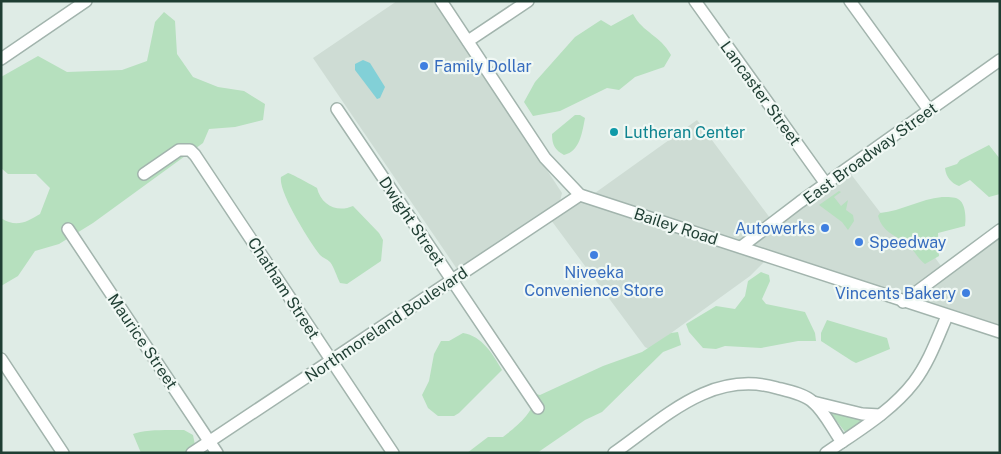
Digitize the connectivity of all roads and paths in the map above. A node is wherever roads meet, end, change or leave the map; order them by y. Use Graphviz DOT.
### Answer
graph roads {
  1 [pos="86,1"];
  2 [pos="441,1"];
  3 [pos="528,1"];
  4 [pos="695,1"];
  5 [pos="850,1"];
  6 [pos="468,41"];
  7 [pos="1,58"];
  8 [pos="1000,60"];
  9 [pos="337,109"];
  10 [pos="929,110"];
  11 [pos="144,174"];
  12 [pos="826,184"];
  13 [pos="580,195"];
  14 [pos="68,229"];
  15 [pos="1000,230"];
  16 [pos="741,247"];
  17 [pos="452,280"];
  18 [pos="903,302"];
  19 [pos="947,316"];
  20 [pos="1000,332"];
  21 [pos="1,359"];
  22 [pos="331,360"];
  23 [pos="813,402"];
  24 [pos="538,408"];
  25 [pos="880,415"];
  26 [pos="210,441"];
  27 [pos="842,442"];
  28 [pos="63,453"];
  29 [pos="192,453"];
  30 [pos="217,453"];
  31 [pos="393,453"];
  32 [pos="614,453"];
  33 [pos="826,453"];
  1 -- 7 [label="street"];
  2 -- 6 [label="street, Bailey Road"];
  3 -- 6 [label="street"];
  4 -- 12 [label="street, Lancaster Street"];
  5 -- 10 [label="street"];
  6 -- 13 [label="street, Bailey Road"];
  8 -- 10 [label="street, East Broadway Street"];
  9 -- 17 [label="street, Dwight Street"];
  10 -- 12 [label="street, East Broadway Street"];
  11 -- 22 [label="street, Chatham Street"];
  12 -- 16 [label="street, East Broadway Street"];
  13 -- 16 [label="street, Bailey Road"];
  13 -- 17 [label="street, Northmoreland Boulevard"];
  14 -- 26 [label="street, Maurice Street"];
  15 -- 18 [label="street"];
  16 -- 18 [label="street, Bailey Road"];
  17 -- 22 [label="street, Northmoreland Boulevard"];
  17 -- 24 [label="street, Dwight Street"];
  18 -- 19 [label="street, Bailey Road"];
  19 -- 20 [label="street, Bailey Road"];
  19 -- 25 [label="street"];
  21 -- 28 [label="street"];
  22 -- 26 [label="street, Northmoreland Boulevard"];
  22 -- 31 [label="street, Chatham Street"];
  23 -- 25 [label="street"];
  23 -- 27 [label="street"];
  23 -- 32 [label="street"];
  25 -- 27 [label="street"];
  26 -- 29 [label="street, Northmoreland Boulevard"];
  26 -- 30 [label="street, Maurice Street"];
  27 -- 33 [label="street"];
}
